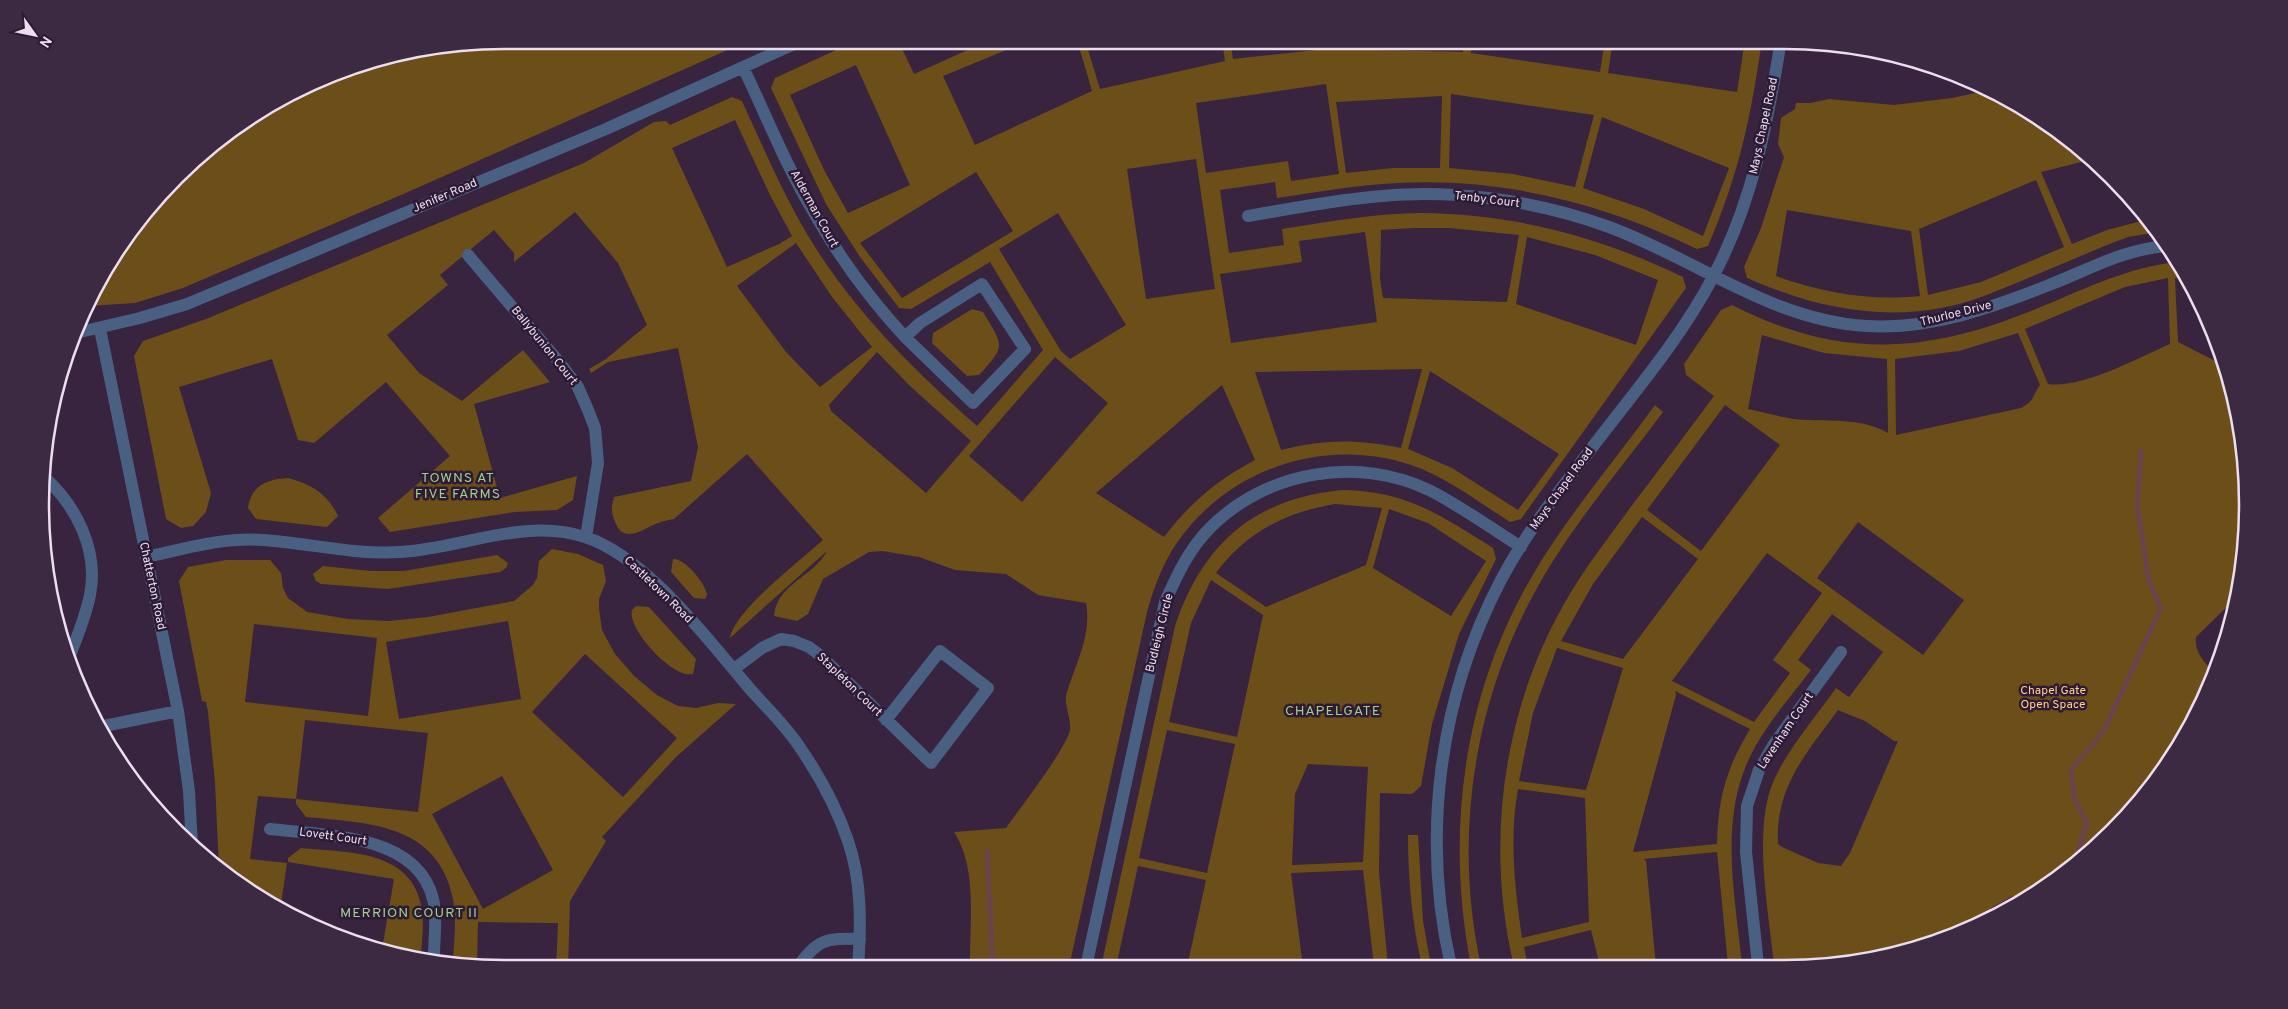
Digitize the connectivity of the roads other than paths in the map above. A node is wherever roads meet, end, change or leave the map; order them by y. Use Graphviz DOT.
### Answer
graph roads {
  1 [pos="783,49"];
  2 [pos="1779,49"];
  3 [pos="743,67"];
  4 [pos="1248,216"];
  5 [pos="2159,246"];
  6 [pos="468,255"];
  7 [pos="1714,276"];
  8 [pos="100,329"];
  9 [pos="82,332"];
  10 [pos="905,337"];
  11 [pos="50,482"];
  12 [pos="586,537"];
  13 [pos="1521,546"];
  14 [pos="146,557"];
  15 [pos="72,649"];
  16 [pos="1841,652"];
  17 [pos="734,669"];
  18 [pos="178,712"];
  19 [pos="886,720"];
  20 [pos="106,725"];
  21 [pos="270,829"];
  22 [pos="191,836"];
  23 [pos="860,939"];
  24 [pos="434,954"];
  25 [pos="804,960"];
  26 [pos="859,960"];
  27 [pos="1088,960"];
  28 [pos="1451,960"];
  29 [pos="1757,960"];
  1 -- 3 [label="street, Jenifer Road"];
  2 -- 7 [label="street, Mays Chapel Road"];
  3 -- 8 [label="street, Jenifer Road"];
  3 -- 10 [label="street, Alderman Court"];
  4 -- 7 [label="street, Tenby Court"];
  5 -- 7 [label="street, Thurloe Drive"];
  6 -- 12 [label="street, Ballybunion Court"];
  7 -- 13 [label="street, Mays Chapel Road"];
  8 -- 9 [label="street, Jenifer Road"];
  8 -- 14 [label="street, Chatterton Road"];
  10 -- 10 [label="street, Alderman Court"];
  11 -- 15 [label="street"];
  12 -- 14 [label="street, Castletown Road"];
  12 -- 17 [label="street, Castletown Road"];
  13 -- 27 [label="street, Budleigh Circle"];
  13 -- 28 [label="street, Mays Chapel Road"];
  14 -- 18 [label="street, Chatterton Road"];
  16 -- 29 [label="street, Lavenham Court"];
  17 -- 19 [label="street, Stapleton Court"];
  17 -- 23 [label="street, Castletown Road"];
  18 -- 20 [label="street"];
  18 -- 22 [label="street, Chatterton Road"];
  19 -- 19 [label="street, Stapleton Court"];
  21 -- 24 [label="street, Lovett Court"];
  23 -- 25 [label="street"];
  23 -- 26 [label="street, Castletown Road"];
}
